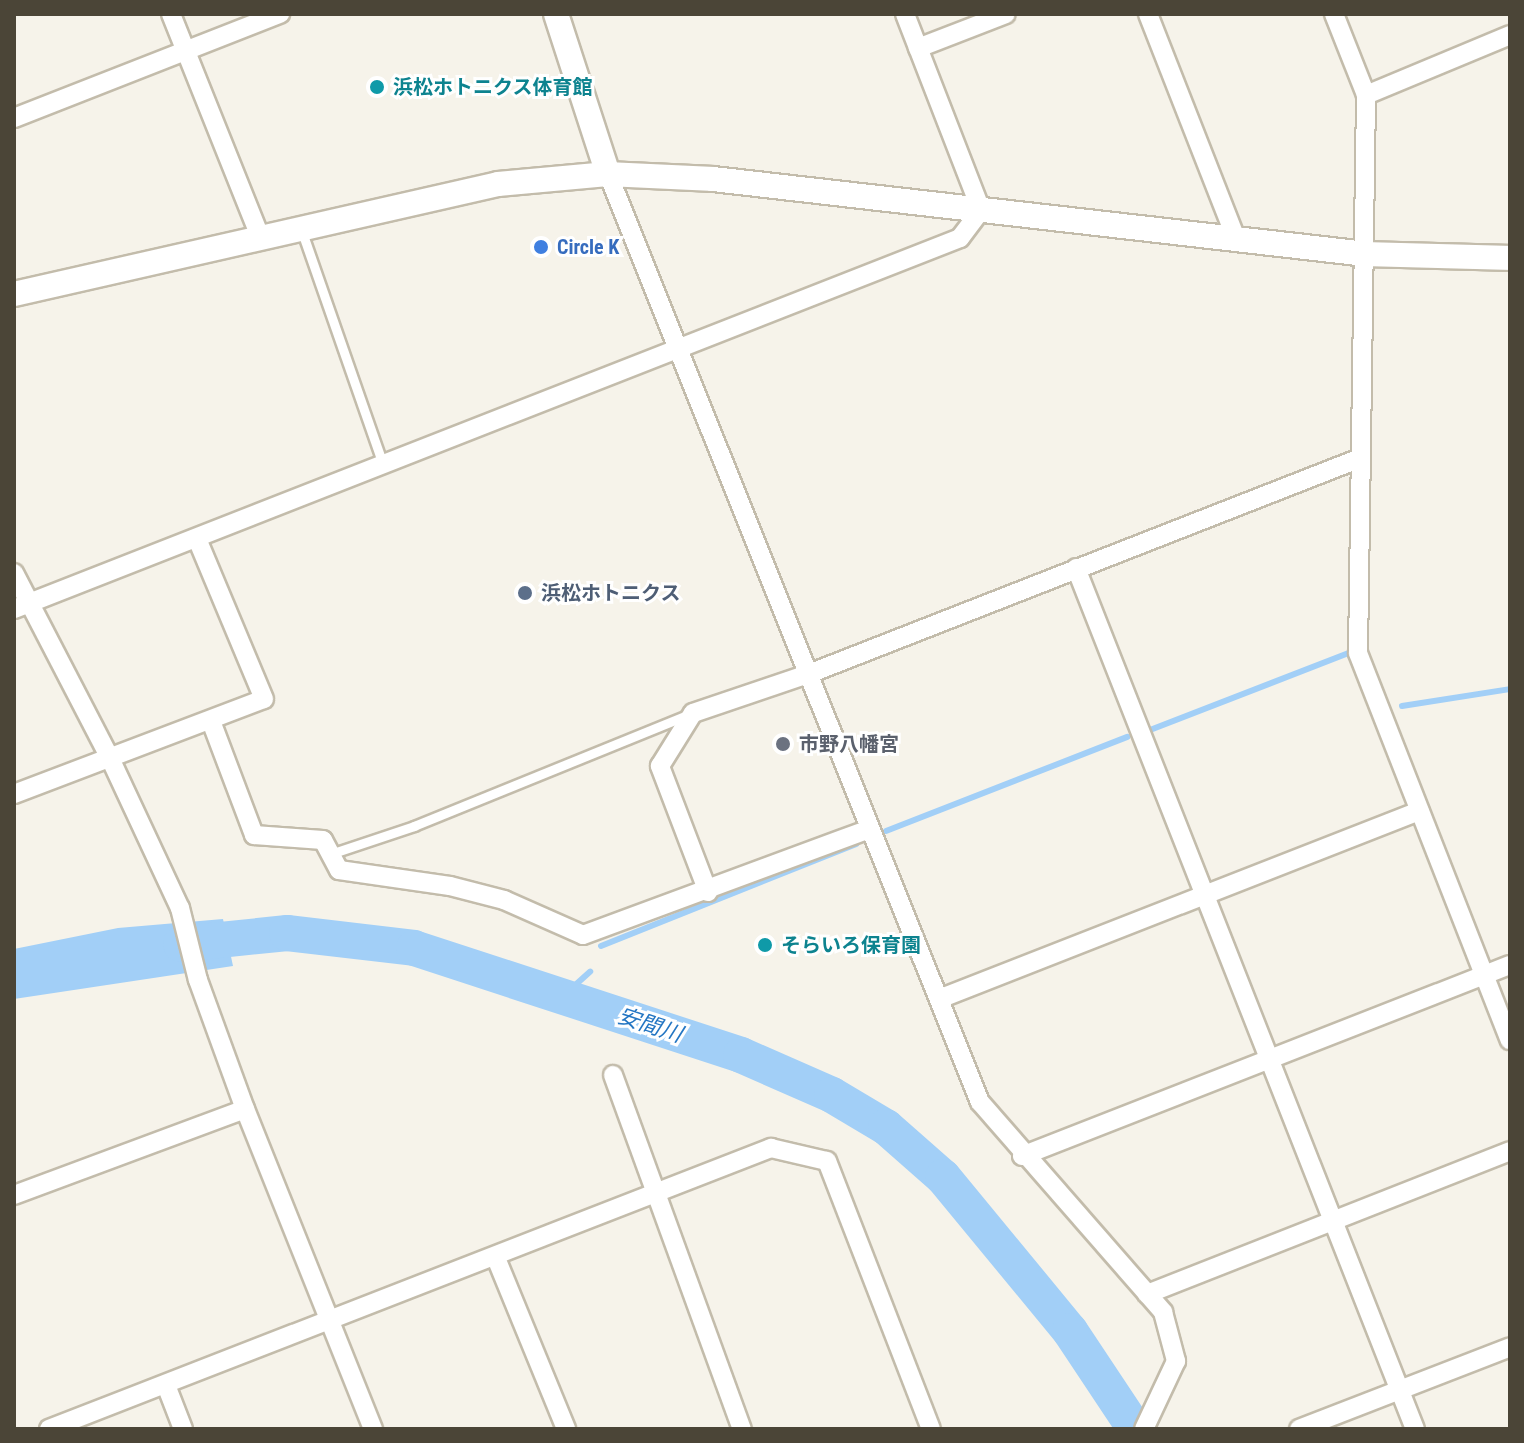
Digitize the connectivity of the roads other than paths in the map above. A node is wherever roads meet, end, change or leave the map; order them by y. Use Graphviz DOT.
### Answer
graph roads {
  1 [pos="171,14"];
  2 [pos="280,14"];
  3 [pos="556,14"];
  4 [pos="905,14"];
  5 [pos="1006,14"];
  6 [pos="1148,14"];
  7 [pos="1334,14"];
  8 [pos="1510,35"];
  9 [pos="918,48"];
  10 [pos="185,50"];
  11 [pos="1366,95"];
  12 [pos="14,118"];
  13 [pos="608,174"];
  14 [pos="981,210"];
  15 [pos="301,229"];
  16 [pos="261,239"];
  17 [pos="1237,241"];
  18 [pos="1366,254"];
  19 [pos="1510,258"];
  20 [pos="14,294"];
  21 [pos="682,351"];
  22 [pos="1358,459"];
  23 [pos="384,467"];
  24 [pos="197,539"];
  25 [pos="1076,568"];
  26 [pos="14,573"];
  27 [pos="21,606"];
  28 [pos="811,673"];
  29 [pos="693,713"];
  30 [pos="211,721"];
  31 [pos="109,756"];
  32 [pos="14,794"];
  33 [pos="1419,811"];
  34 [pos="870,829"];
  35 [pos="330,854"];
  36 [pos="708,892"];
  37 [pos="1204,895"];
  38 [pos="1510,965"];
  39 [pos="1485,975"];
  40 [pos="939,999"];
  41 [pos="1510,1040"];
  42 [pos="1269,1061"];
  43 [pos="613,1075"];
  44 [pos="245,1109"];
  45 [pos="1510,1151"];
  46 [pos="1022,1156"];
  47 [pos="654,1190"];
  48 [pos="14,1195"];
  49 [pos="1332,1222"];
  50 [pos="496,1258"];
  51 [pos="1147,1294"];
  52 [pos="330,1321"];
  53 [pos="1510,1347"];
  54 [pos="166,1385"];
  55 [pos="1400,1391"];
  56 [pos="49,1429"];
  57 [pos="183,1429"];
  58 [pos="373,1429"];
  59 [pos="566,1429"];
  60 [pos="742,1429"];
  61 [pos="931,1429"];
  62 [pos="1144,1429"];
  63 [pos="1299,1429"];
  64 [pos="1415,1429"];
  1 -- 10 [label="street"];
  2 -- 10 [label="street"];
  3 -- 13 [label="street"];
  4 -- 9 [label="street"];
  5 -- 9 [label="street"];
  6 -- 17 [label="street"];
  7 -- 11 [label="street"];
  8 -- 11 [label="street"];
  9 -- 14 [label="street"];
  10 -- 12 [label="street"];
  10 -- 16 [label="street"];
  11 -- 18 [label="street"];
  13 -- 14 [label="street"];
  13 -- 15 [label="street"];
  13 -- 21 [label="street"];
  14 -- 17 [label="street"];
  14 -- 21 [label="street"];
  15 -- 16 [label="street"];
  15 -- 23 [label="lane"];
  16 -- 20 [label="street"];
  17 -- 18 [label="street"];
  18 -- 19 [label="street"];
  18 -- 22 [label="street"];
  21 -- 23 [label="street"];
  21 -- 28 [label="street"];
  22 -- 25 [label="street"];
  22 -- 33 [label="street"];
  23 -- 24 [label="street"];
  24 -- 27 [label="street"];
  24 -- 30 [label="street"];
  25 -- 28 [label="street"];
  25 -- 37 [label="street"];
  26 -- 27 [label="street"];
  27 -- 31 [label="street"];
  28 -- 29 [label="street"];
  28 -- 34 [label="street"];
  29 -- 35 [label="lane"];
  29 -- 36 [label="street"];
  30 -- 31 [label="street"];
  30 -- 35 [label="street"];
  31 -- 32 [label="street"];
  31 -- 44 [label="street"];
  33 -- 37 [label="street"];
  33 -- 39 [label="street"];
  34 -- 36 [label="street"];
  34 -- 40 [label="street"];
  35 -- 36 [label="street"];
  37 -- 40 [label="street"];
  37 -- 42 [label="street"];
  38 -- 39 [label="street"];
  39 -- 41 [label="street"];
  39 -- 42 [label="street"];
  40 -- 46 [label="street"];
  42 -- 46 [label="street"];
  42 -- 49 [label="street"];
  43 -- 47 [label="street"];
  44 -- 48 [label="street"];
  44 -- 52 [label="street"];
  45 -- 49 [label="street"];
  46 -- 51 [label="street"];
  47 -- 50 [label="street"];
  47 -- 60 [label="street"];
  47 -- 61 [label="street"];
  49 -- 51 [label="street"];
  49 -- 55 [label="street"];
  50 -- 52 [label="street"];
  50 -- 59 [label="street"];
  51 -- 62 [label="street"];
  52 -- 54 [label="street"];
  52 -- 58 [label="street"];
  53 -- 55 [label="street"];
  54 -- 56 [label="street"];
  54 -- 57 [label="street"];
  55 -- 63 [label="street"];
  55 -- 64 [label="street"];
}
